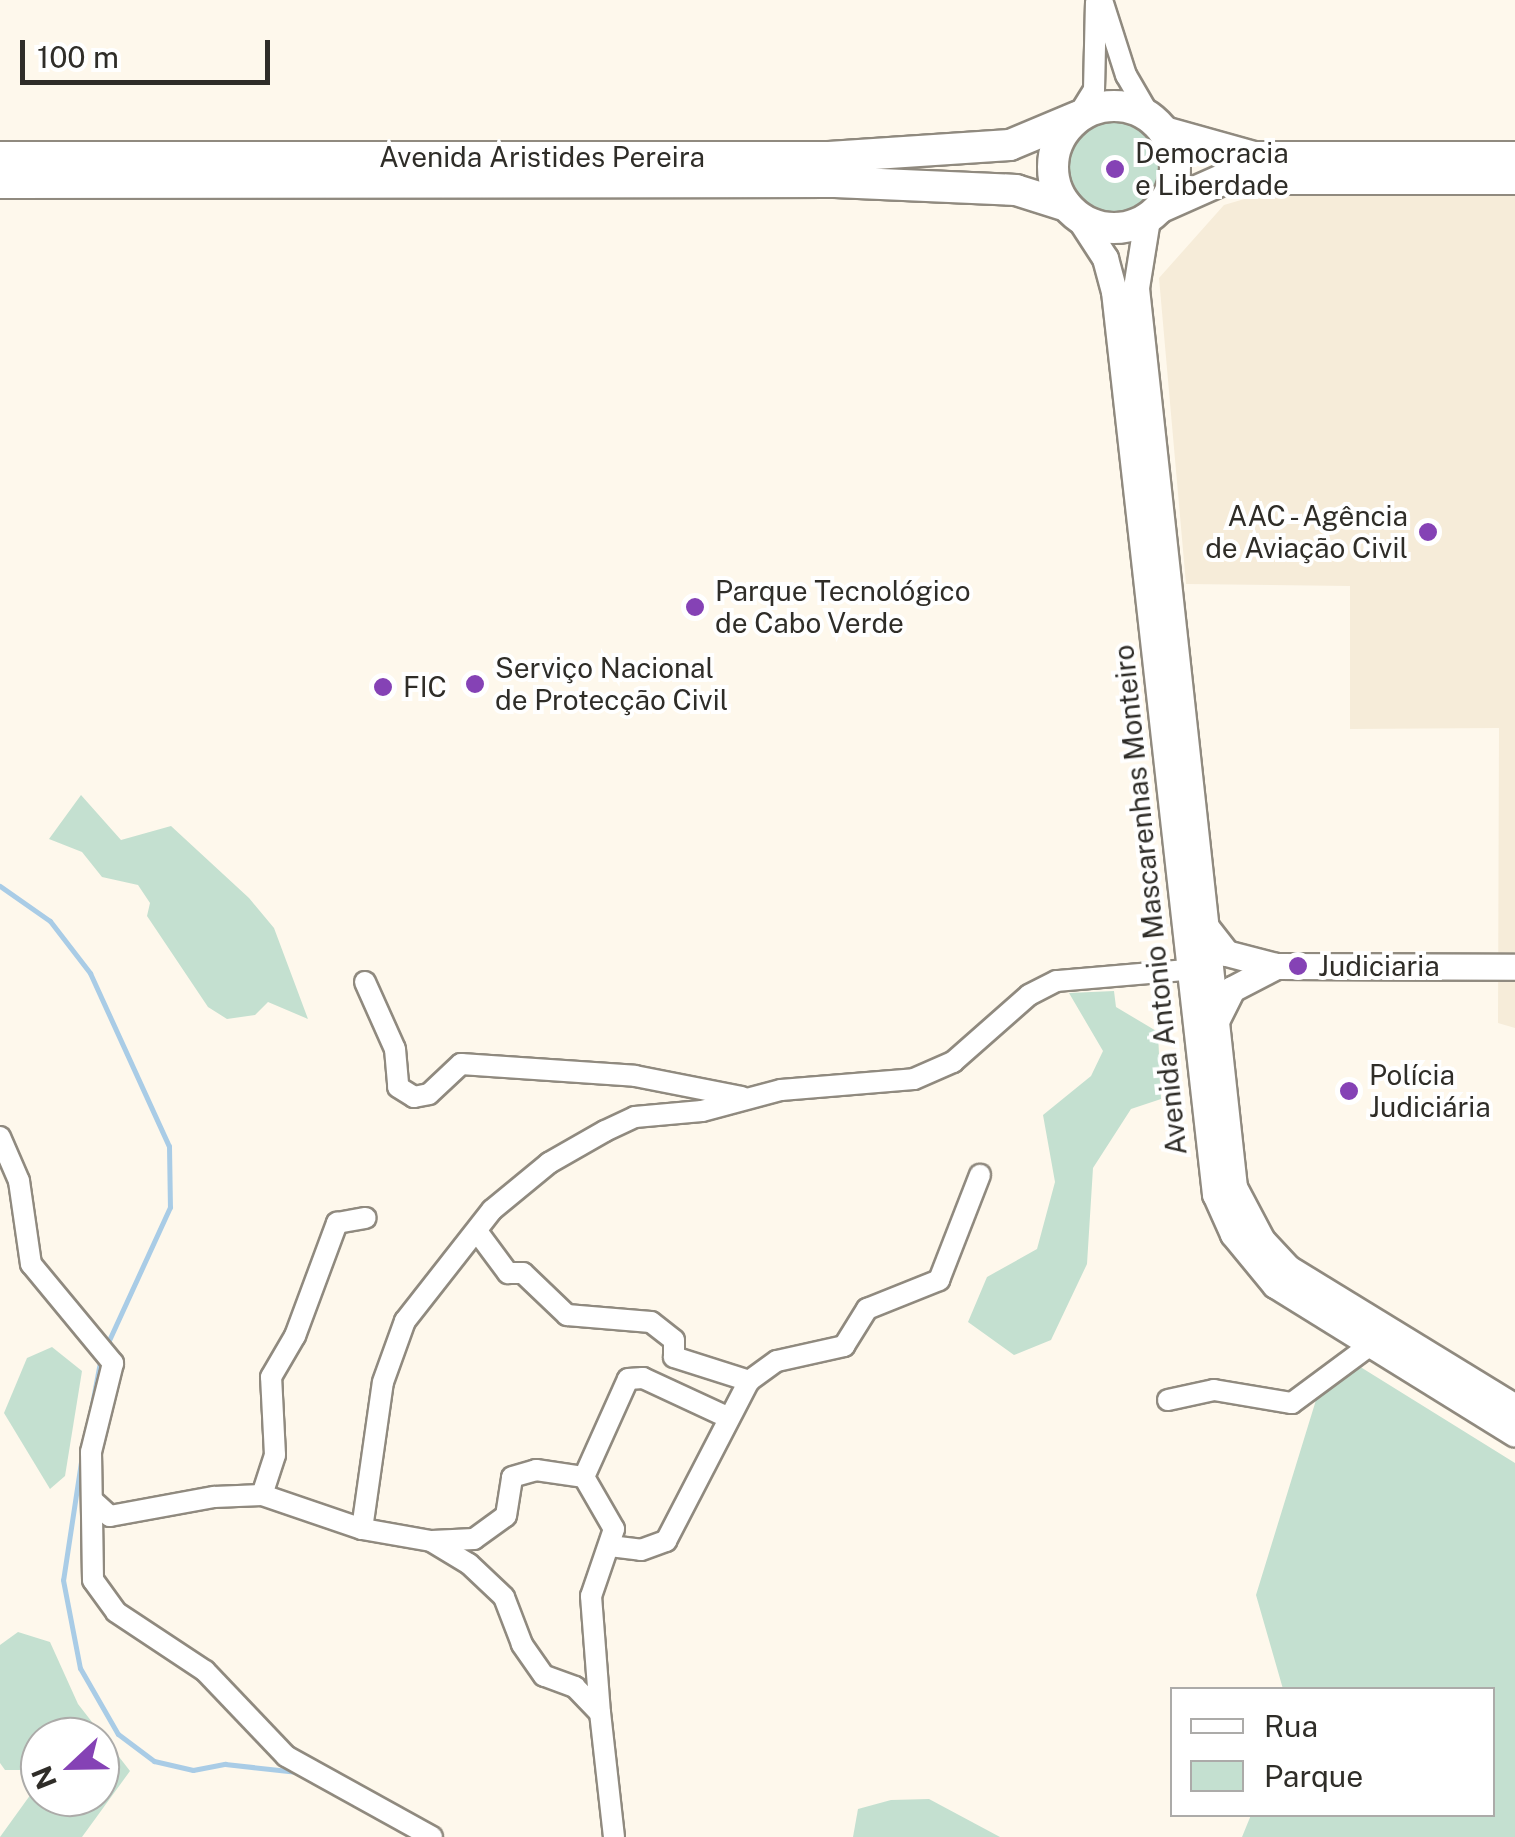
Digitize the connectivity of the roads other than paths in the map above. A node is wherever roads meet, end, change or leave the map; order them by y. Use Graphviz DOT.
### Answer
graph roads {
  1 [pos="1099,0"];
  2 [pos="1077,117"];
  3 [pos="1158,125"];
  4 [pos="0,157"];
  5 [pos="1515,157"];
  6 [pos="1515,178"];
  7 [pos="0,183"];
  8 [pos="1073,212"];
  9 [pos="1154,213"];
  10 [pos="1203,920"];
  11 [pos="1276,966"];
  12 [pos="1515,967"];
  13 [pos="1186,970"];
  14 [pos="365,982"];
  15 [pos="1214,1027"];
  16 [pos="749,1098"];
  17 [pos="1,1142"];
  18 [pos="980,1175"];
  19 [pos="366,1218"];
  20 [pos="479,1234"];
  21 [pos="1368,1346"];
  22 [pos="748,1381"];
  23 [pos="1168,1400"];
  24 [pos="1515,1407"];
  25 [pos="726,1417"];
  26 [pos="1515,1434"];
  27 [pos="584,1478"];
  28 [pos="262,1496"];
  29 [pos="92,1500"];
  30 [pos="362,1529"];
  31 [pos="431,1541"];
  32 [pos="610,1546"];
  33 [pos="600,1714"];
  34 [pos="432,1837"];
  35 [pos="614,1837"];
  1 -- 2 [label="street"];
  1 -- 3 [label="street"];
  2 -- 3 [label="highway"];
  2 -- 4 [label="highway, Avenida Aristides Pereira"];
  2 -- 8 [label="highway"];
  3 -- 5 [label="highway"];
  3 -- 9 [label="highway"];
  6 -- 9 [label="highway"];
  7 -- 8 [label="highway, Avenida Aristides Pereira"];
  8 -- 9 [label="highway"];
  8 -- 13 [label="main road, Avenida Antonio Mascarenhas Monteiro"];
  9 -- 10 [label="main road, Avenida Antonio Mascarenhas Monteiro"];
  10 -- 11 [label="main road"];
  10 -- 15 [label="main road, Avenida Antonio Mascarenhas Monteiro"];
  11 -- 12 [label="main road"];
  11 -- 15 [label="main road"];
  13 -- 16 [label="street"];
  13 -- 21 [label="main road, Avenida Antonio Mascarenhas Monteiro"];
  14 -- 16 [label="street"];
  15 -- 24 [label="main road, Avenida Antonio Mascarenhas Monteiro"];
  16 -- 20 [label="street"];
  17 -- 29 [label="street"];
  18 -- 22 [label="street"];
  19 -- 28 [label="street"];
  20 -- 22 [label="street"];
  20 -- 30 [label="street"];
  21 -- 23 [label="street"];
  21 -- 26 [label="main road, Avenida Antonio Mascarenhas Monteiro"];
  22 -- 25 [label="street"];
  25 -- 27 [label="street"];
  25 -- 32 [label="street"];
  27 -- 31 [label="street"];
  27 -- 32 [label="street"];
  28 -- 29 [label="street"];
  28 -- 30 [label="street"];
  29 -- 34 [label="street"];
  30 -- 31 [label="street"];
  31 -- 33 [label="street"];
  32 -- 33 [label="street"];
  33 -- 35 [label="street"];
}
